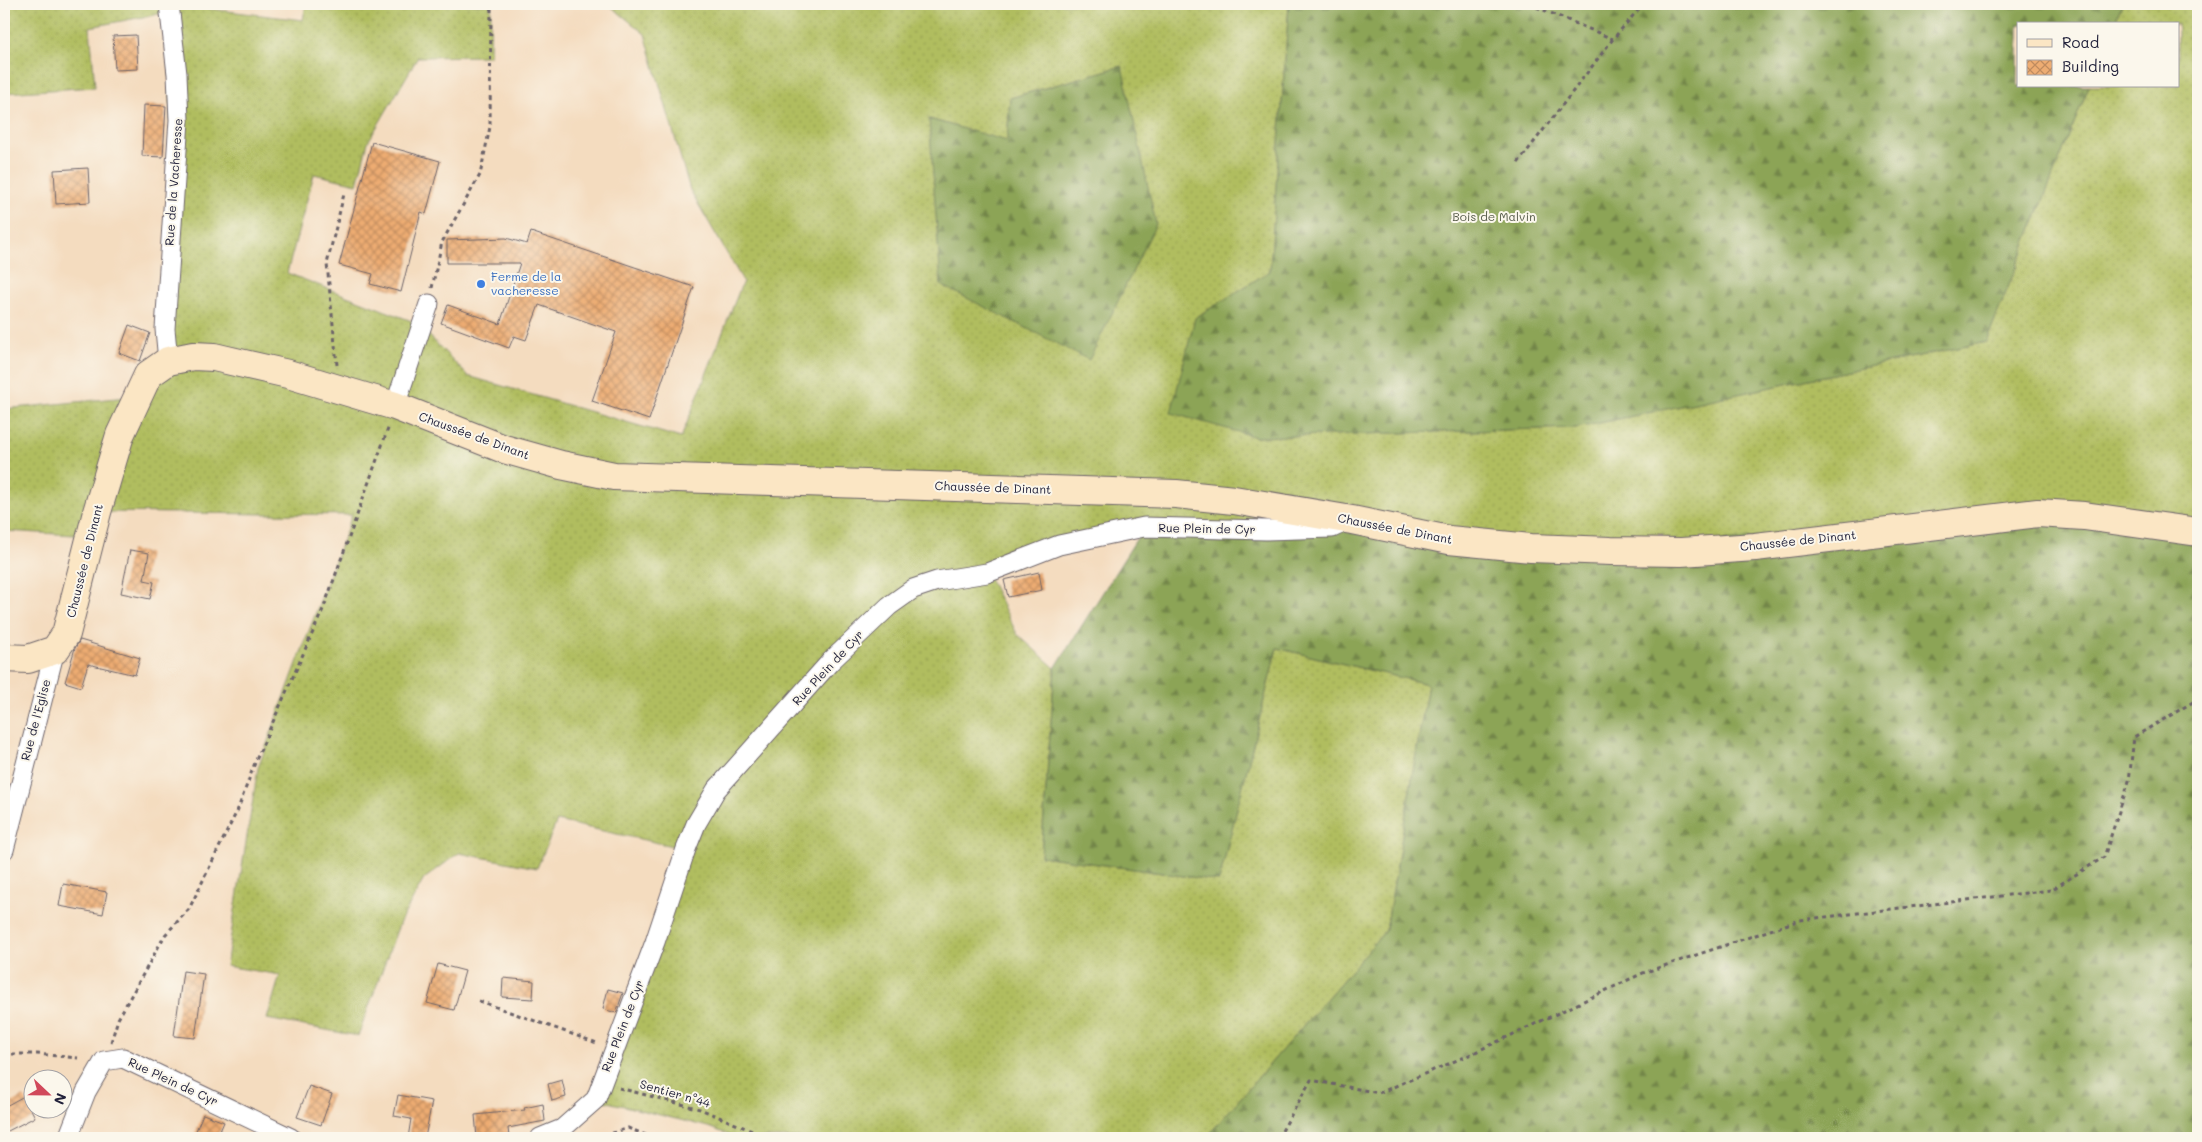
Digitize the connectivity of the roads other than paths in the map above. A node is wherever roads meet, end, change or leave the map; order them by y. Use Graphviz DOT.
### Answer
graph roads {
  1 [pos="169,4"];
  2 [pos="429,304"];
  3 [pos="168,361"];
  4 [pos="395,406"];
  5 [pos="1352,520"];
  6 [pos="2198,532"];
  7 [pos="55,650"];
  8 [pos="4,658"];
  9 [pos="4,850"];
  10 [pos="70,1131"];
  11 [pos="56,1138"];
  12 [pos="291,1138"];
  13 [pos="540,1138"];
  1 -- 3 [label="street, Rue de la Vacheresse"];
  2 -- 4 [label="street"];
  3 -- 4 [label="main road, Chaussée de Dinant"];
  3 -- 7 [label="main road, Chaussée de Dinant"];
  4 -- 5 [label="main road, Chaussée de Dinant"];
  5 -- 6 [label="main road, Chaussée de Dinant"];
  5 -- 13 [label="street, Rue Plein de Cyr"];
  7 -- 8 [label="main road"];
  7 -- 9 [label="street, Rue de l'Eglise"];
  10 -- 11 [label="street"];
  10 -- 12 [label="street, Rue Plein de Cyr"];
}
